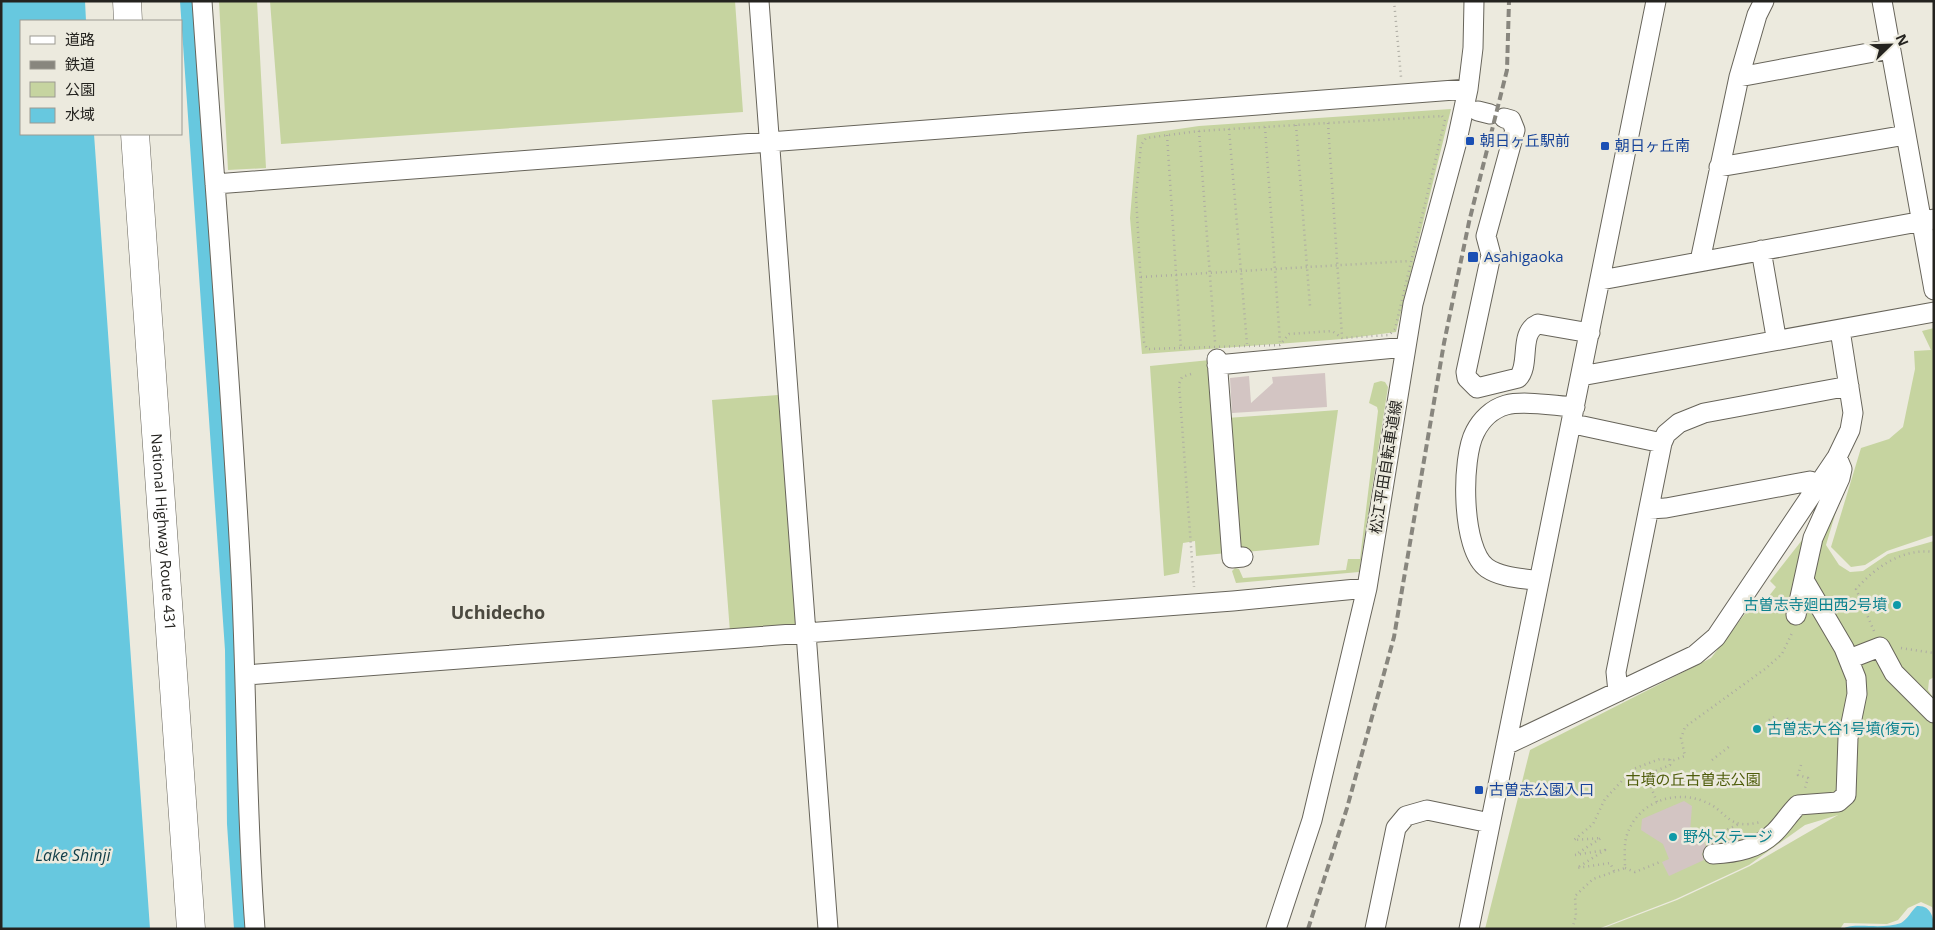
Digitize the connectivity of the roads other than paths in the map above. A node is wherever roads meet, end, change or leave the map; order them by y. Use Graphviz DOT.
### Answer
graph roads {
  1 [pos="127,1"];
  2 [pos="202,1"];
  3 [pos="759,1"];
  4 [pos="1474,1"];
  5 [pos="1656,1"];
  6 [pos="1764,1"];
  7 [pos="1882,1"];
  8 [pos="128,20"];
  9 [pos="1890,50"];
  10 [pos="1739,76"];
  11 [pos="1468,89"];
  12 [pos="1491,114"];
  13 [pos="135,135"];
  14 [pos="1906,135"];
  15 [pos="770,142"];
  16 [pos="1719,167"];
  17 [pos="215,184"];
  18 [pos="1928,220"];
  19 [pos="1761,250"];
  20 [pos="1700,261"];
  21 [pos="1601,280"];
  22 [pos="1934,290"];
  23 [pos="1934,312"];
  24 [pos="1840,330"];
  25 [pos="1775,331"];
  26 [pos="1590,333"];
  27 [pos="1406,347"];
  28 [pos="1581,376"];
  29 [pos="1849,386"];
  30 [pos="1575,407"];
  31 [pos="1583,426"];
  32 [pos="1662,443"];
  33 [pos="1837,457"];
  34 [pos="1819,484"];
  35 [pos="1649,509"];
  36 [pos="1243,557"];
  37 [pos="1804,580"];
  38 [pos="1539,581"];
  39 [pos="1367,588"];
  40 [pos="1796,615"];
  41 [pos="806,632"];
  42 [pos="1849,659"];
  43 [pos="246,675"];
  44 [pos="1618,692"];
  45 [pos="1934,713"];
  46 [pos="1506,745"];
  47 [pos="1490,823"];
  48 [pos="1710,847"];
  49 [pos="191,929"];
  50 [pos="255,929"];
  51 [pos="828,929"];
  52 [pos="1276,929"];
  53 [pos="1375,929"];
  54 [pos="1469,929"];
  1 -- 8 [label="highway"];
  2 -- 17 [label="street"];
  3 -- 15 [label="street"];
  4 -- 11 [label="street, 松江平田自転車道線"];
  5 -- 21 [label="street"];
  6 -- 10 [label="street"];
  7 -- 9 [label="street"];
  9 -- 10 [label="street"];
  9 -- 14 [label="street"];
  10 -- 16 [label="street"];
  11 -- 15 [label="street"];
  11 -- 27 [label="street, 松江平田自転車道線"];
  12 -- 26 [label="street"];
  13 -- 49 [label="highway, National Highway Route 431"];
  14 -- 16 [label="street"];
  14 -- 18 [label="street"];
  15 -- 17 [label="street"];
  15 -- 41 [label="street"];
  16 -- 20 [label="street"];
  17 -- 43 [label="street"];
  18 -- 19 [label="street"];
  18 -- 22 [label="street"];
  19 -- 20 [label="street"];
  19 -- 25 [label="street"];
  20 -- 21 [label="street"];
  21 -- 26 [label="street"];
  23 -- 24 [label="street"];
  24 -- 28 [label="street"];
  24 -- 29 [label="street"];
  26 -- 28 [label="street"];
  27 -- 36 [label="street"];
  27 -- 39 [label="street, 松江平田自転車道線"];
  28 -- 30 [label="street"];
  29 -- 32 [label="street"];
  29 -- 33 [label="street"];
  30 -- 38 [label="street"];
  30 -- 38 [label="street"];
  31 -- 32 [label="street"];
  32 -- 35 [label="street"];
  33 -- 34 [label="street"];
  33 -- 37 [label="street"];
  34 -- 35 [label="street"];
  34 -- 44 [label="street"];
  35 -- 44 [label="street"];
  37 -- 40 [label="street"];
  37 -- 42 [label="street"];
  38 -- 46 [label="street"];
  39 -- 41 [label="street"];
  39 -- 52 [label="street, 松江平田自転車道線"];
  41 -- 43 [label="street"];
  41 -- 51 [label="street"];
  42 -- 45 [label="street"];
  42 -- 48 [label="street"];
  43 -- 50 [label="street"];
  44 -- 46 [label="street"];
  46 -- 47 [label="street"];
  47 -- 53 [label="street"];
  47 -- 54 [label="street"];
}
